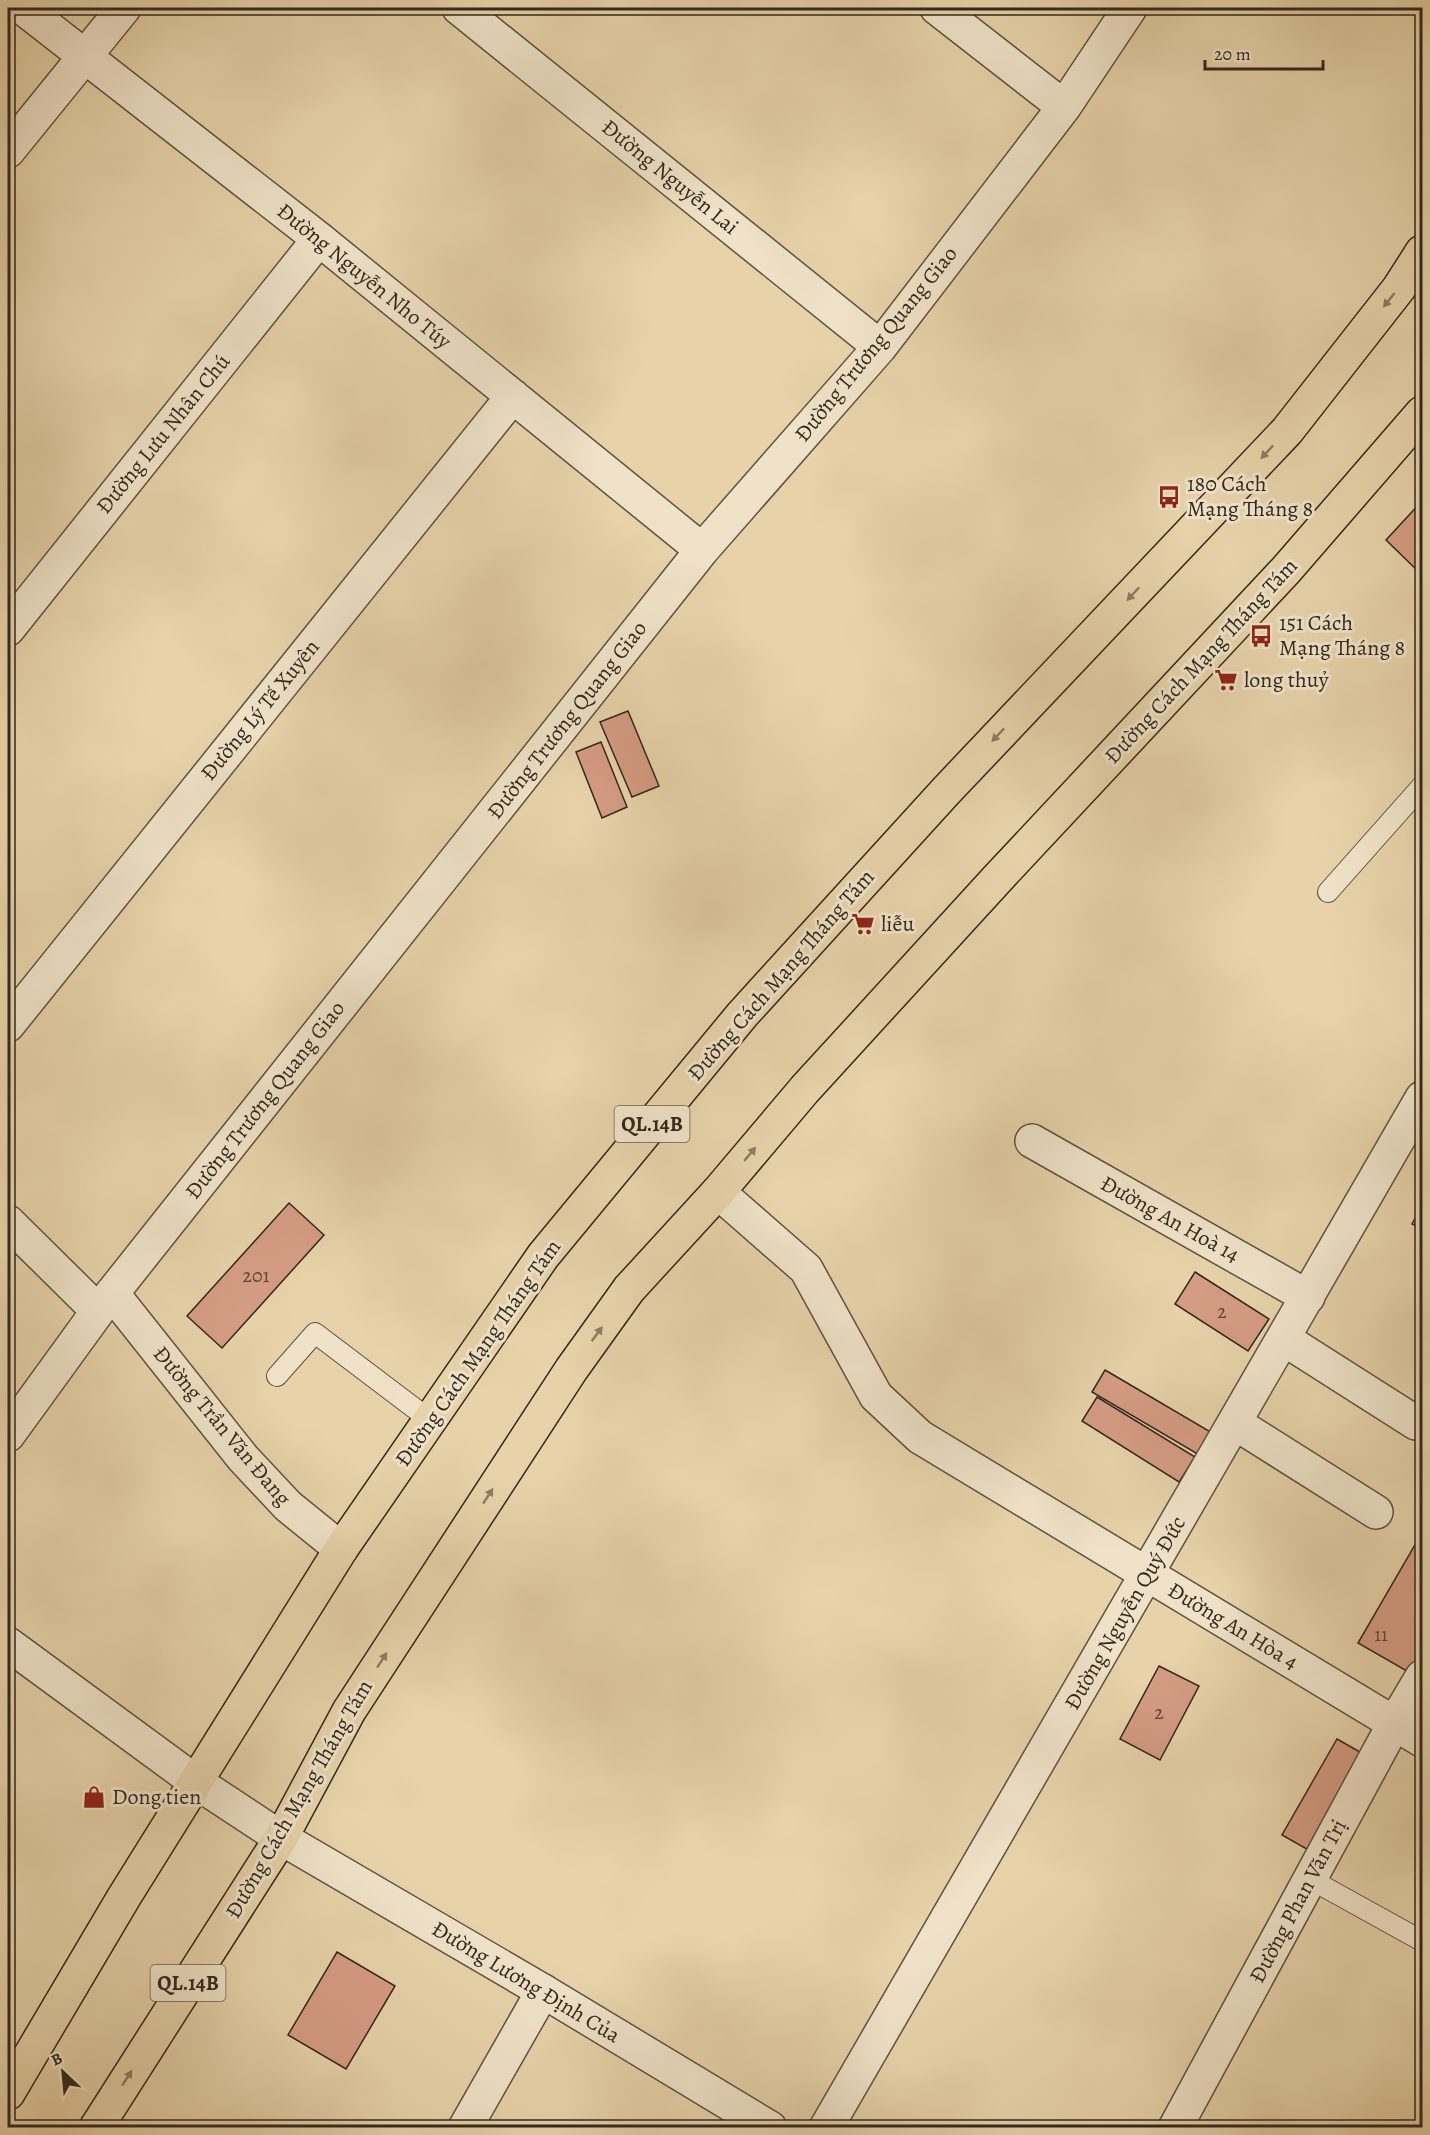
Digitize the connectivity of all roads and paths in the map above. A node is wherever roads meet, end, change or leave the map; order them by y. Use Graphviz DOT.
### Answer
graph roads {
  1 [pos="23,8"];
  2 [pos="124,8"];
  3 [pos="459,8"];
  4 [pos="937,8"];
  5 [pos="1130,8"];
  6 [pos="83,57"];
  7 [pos="1064,107"];
  8 [pos="8,151"];
  9 [pos="319,239"];
  10 [pos="1422,252"];
  11 [pos="880,347"];
  12 [pos="513,396"];
  13 [pos="1420,420"];
  14 [pos="702,550"];
  15 [pos="8,630"];
  16 [pos="1422,786"];
  17 [pos="1328,892"];
  18 [pos="8,1024"];
  19 [pos="1422,1099"];
  20 [pos="1032,1141"];
  21 [pos="718,1191"];
  22 [pos="8,1222"];
  23 [pos="1308,1297"];
  24 [pos="105,1302"];
  25 [pos="1284,1339"];
  26 [pos="277,1376"];
  27 [pos="430,1420"];
  28 [pos="1235,1423"];
  29 [pos="1416,1424"];
  30 [pos="8,1435"];
  31 [pos="1376,1512"];
  32 [pos="341,1549"];
  33 [pos="1148,1574"];
  34 [pos="8,1644"];
  35 [pos="1422,1677"];
  36 [pos="1394,1724"];
  37 [pos="1422,1740"];
  38 [pos="196,1782"];
  39 [pos="281,1839"];
  40 [pos="1310,1879"];
  41 [pos="1422,1941"];
  42 [pos="543,1991"];
  43 [pos="8,2093"];
  44 [pos="96,2127"];
  45 [pos="465,2127"];
  46 [pos="770,2127"];
  47 [pos="826,2127"];
  48 [pos="1175,2127"];
  1 -- 6 [label="street, Đường Nguyễn Nho Túy"];
  2 -- 6 [label="street"];
  3 -- 11 [label="street, Đường Nguyễn Lai"];
  4 -- 7 [label="street"];
  5 -- 7 [label="street, Đường Trương Quang Giao"];
  6 -- 8 [label="street"];
  6 -- 9 [label="street, Đường Nguyễn Nho Túy"];
  7 -- 11 [label="street, Đường Trương Quang Giao"];
  9 -- 12 [label="street, Đường Nguyễn Nho Túy"];
  9 -- 15 [label="street, Đường Lưu Nhân Chú"];
  10 -- 27 [label="highway, Đường Cách Mạng Tháng Tám / QL.14B, one-way"];
  11 -- 14 [label="street, Đường Trương Quang Giao"];
  12 -- 14 [label="street, Đường Nguyễn Nho Túy"];
  12 -- 18 [label="street, Đường Lý Tế Xuyên"];
  21 -- 13 [label="highway, Đường Cách Mạng Tháng Tám / QL.14B, one-way"];
  14 -- 24 [label="street, Đường Trương Quang Giao"];
  16 -- 17 [label="lane"];
  19 -- 23 [label="street, Đường Nguyễn Quý Đức"];
  20 -- 23 [label="street, Đường An Hoà 14"];
  21 -- 33 [label="street, Đường An Hòa 4"];
  39 -- 21 [label="highway, Đường Cách Mạng Tháng Tám / QL.14B, one-way"];
  22 -- 24 [label="street, Đường Trần Văn Đang"];
  23 -- 25 [label="street, Đường Nguyễn Quý Đức"];
  24 -- 30 [label="street, Đường Trương Quang Giao"];
  24 -- 32 [label="street, Đường Trần Văn Đang"];
  25 -- 28 [label="street, Đường Nguyễn Quý Đức"];
  25 -- 29 [label="street"];
  26 -- 27 [label="lane"];
  27 -- 32 [label="highway, Đường Cách Mạng Tháng Tám / QL.14B"];
  28 -- 31 [label="street"];
  28 -- 33 [label="street, Đường Nguyễn Quý Đức"];
  32 -- 38 [label="highway, Đường Cách Mạng Tháng Tám / QL.14B"];
  33 -- 36 [label="street, Đường An Hòa 4"];
  33 -- 47 [label="street, Đường Nguyễn Quý Đức"];
  34 -- 38 [label="street, Đường Lương Định Của"];
  35 -- 36 [label="street, Đường Phan Văn Trị"];
  36 -- 37 [label="street, Đường An Hòa 4"];
  36 -- 40 [label="street, Đường Phan Văn Trị"];
  38 -- 39 [label="street, Đường Lương Định Của"];
  38 -- 43 [label="highway, Đường Cách Mạng Tháng Tám / QL.14B"];
  39 -- 42 [label="street, Đường Lương Định Của"];
  44 -- 39 [label="highway, Đường Cách Mạng Tháng Tám / QL.14B, one-way"];
  40 -- 41 [label="lane"];
  40 -- 48 [label="street, Đường Phan Văn Trị"];
  42 -- 45 [label="street"];
  42 -- 46 [label="street, Đường Lương Định Của"];
}
